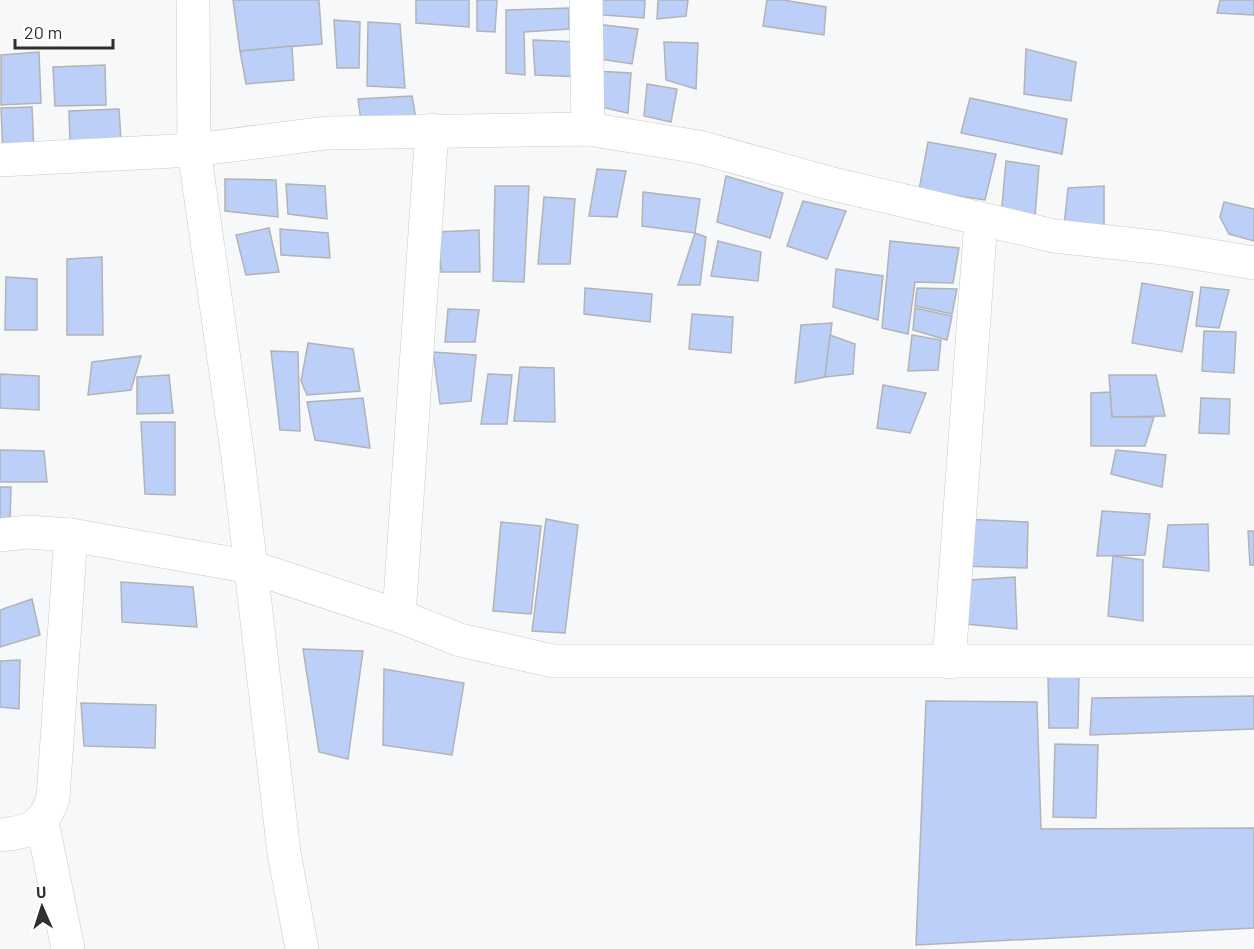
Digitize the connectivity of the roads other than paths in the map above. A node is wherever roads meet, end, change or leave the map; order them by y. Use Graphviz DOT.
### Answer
graph roads {
  1 [pos="193,0"];
  2 [pos="586,0"];
  3 [pos="588,129"];
  4 [pos="432,130"];
  5 [pos="194,150"];
  6 [pos="0,160"];
  7 [pos="981,220"];
  8 [pos="1254,263"];
  9 [pos="0,535"];
  10 [pos="71,535"];
  11 [pos="251,567"];
  12 [pos="399,615"];
  13 [pos="1254,661"];
  14 [pos="949,662"];
  15 [pos="42,821"];
  16 [pos="0,835"];
  17 [pos="68,949"];
  18 [pos="302,949"];
  1 -- 5 [label="street"];
  2 -- 3 [label="street"];
  3 -- 4 [label="street"];
  3 -- 7 [label="street"];
  4 -- 5 [label="street"];
  4 -- 12 [label="street"];
  5 -- 6 [label="street"];
  5 -- 11 [label="street"];
  7 -- 8 [label="street"];
  7 -- 14 [label="street"];
  9 -- 10 [label="street"];
  10 -- 11 [label="street"];
  10 -- 15 [label="street"];
  11 -- 12 [label="street"];
  11 -- 18 [label="street"];
  12 -- 14 [label="street"];
  13 -- 14 [label="street"];
  15 -- 16 [label="street"];
  15 -- 17 [label="street"];
}
